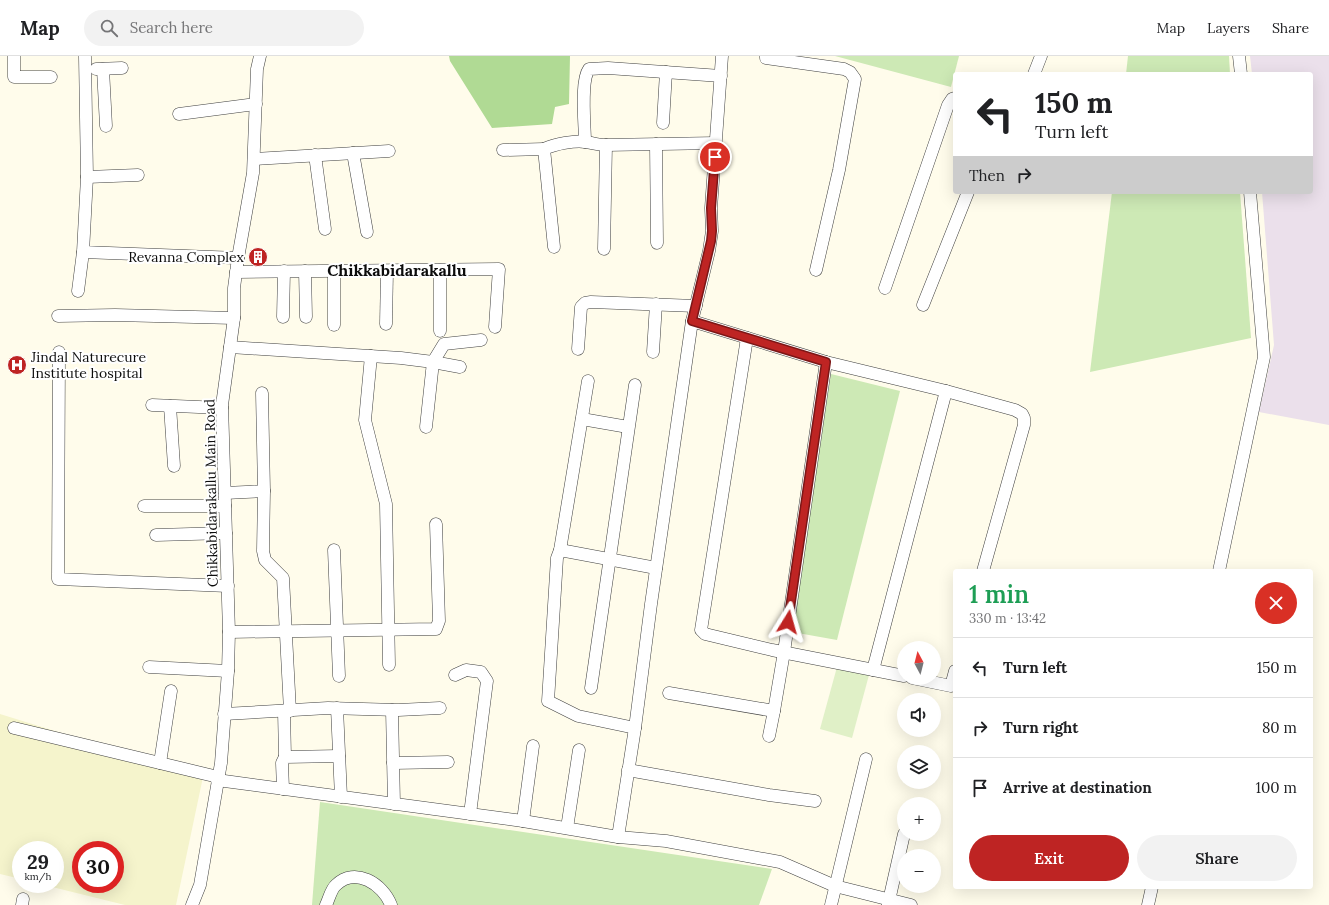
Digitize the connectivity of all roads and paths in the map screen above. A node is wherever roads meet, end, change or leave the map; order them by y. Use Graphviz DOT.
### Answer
graph roads {
  1 [pos="14,56"];
  2 [pos="260,56"];
  3 [pos="722,56"];
  4 [pos="766,56"];
  5 [pos="1040,56"];
  6 [pos="1239,56"];
  7 [pos="122,68"];
  8 [pos="103,69"];
  9 [pos="666,72"];
  10 [pos="1035,72"];
  11 [pos="1241,72"];
  12 [pos="721,76"];
  13 [pos="51,77"];
  14 [pos="953,99"];
  15 [pos="256,104"];
  16 [pos="179,114"];
  17 [pos="663,123"];
  18 [pos="106,126"];
  19 [pos="585,142"];
  20 [pos="716,143"];
  21 [pos="656,144"];
  22 [pos="606,145"];
  23 [pos="544,149"];
  24 [pos="504,150"];
  25 [pos="389,151"];
  26 [pos="353,153"];
  27 [pos="315,155"];
  28 [pos="254,159"];
  29 [pos="138,175"];
  30 [pos="87,177"];
  31 [pos="967,194"];
  32 [pos="1250,194"];
  33 [pos="325,229"];
  34 [pos="367,232"];
  35 [pos="657,243"];
  36 [pos="554,247"];
  37 [pos="604,249"];
  38 [pos="83,252"];
  39 [pos="238,258"];
  40 [pos="440,270"];
  41 [pos="816,270"];
  42 [pos="284,271"];
  43 [pos="305,271"];
  44 [pos="334,271"];
  45 [pos="387,271"];
  46 [pos="236,272"];
  47 [pos="885,288"];
  48 [pos="78,291"];
  49 [pos="656,304"];
  50 [pos="923,305"];
  51 [pos="696,306"];
  52 [pos="58,316"];
  53 [pos="283,317"];
  54 [pos="306,317"];
  55 [pos="234,318"];
  56 [pos="692,321"];
  57 [pos="334,324"];
  58 [pos="386,324"];
  59 [pos="495,327"];
  60 [pos="440,331"];
  61 [pos="747,338"];
  62 [pos="481,340"];
  63 [pos="230,347"];
  64 [pos="578,349"];
  65 [pos="59,352"];
  66 [pos="653,352"];
  67 [pos="371,356"];
  68 [pos="433,362"];
  69 [pos="826,362"];
  70 [pos="460,367"];
  71 [pos="588,381"];
  72 [pos="635,385"];
  73 [pos="946,391"];
  74 [pos="262,393"];
  75 [pos="152,405"];
  76 [pos="170,406"];
  77 [pos="222,408"];
  78 [pos="582,419"];
  79 [pos="426,427"];
  80 [pos="628,427"];
  81 [pos="174,466"];
  82 [pos="264,491"];
  83 [pos="225,493"];
  84 [pos="144,506"];
  85 [pos="225,506"];
  86 [pos="436,524"];
  87 [pos="226,534"];
  88 [pos="156,535"];
  89 [pos="334,550"];
  90 [pos="560,550"];
  91 [pos="609,559"];
  92 [pos="656,568"];
  93 [pos="984,569"];
  94 [pos="1219,569"];
  95 [pos="228,586"];
  96 [pos="338,630"];
  97 [pos="389,630"];
  98 [pos="285,631"];
  99 [pos="229,632"];
  100 [pos="784,652"];
  101 [pos="389,665"];
  102 [pos="149,666"];
  103 [pos="873,670"];
  104 [pos="228,671"];
  105 [pos="455,675"];
  106 [pos="897,675"];
  107 [pos="339,676"];
  108 [pos="941,684"];
  109 [pos="953,686"];
  110 [pos="591,688"];
  111 [pos="171,691"];
  112 [pos="669,693"];
  113 [pos="337,708"];
  114 [pos="440,708"];
  115 [pos="392,710"];
  116 [pos="287,711"];
  117 [pos="774,711"];
  118 [pos="224,714"];
  119 [pos="14,728"];
  120 [pos="635,728"];
  121 [pos="769,736"];
  122 [pos="534,746"];
  123 [pos="579,750"];
  124 [pos="339,756"];
  125 [pos="285,757"];
  126 [pos="866,759"];
  127 [pos="448,762"];
  128 [pos="160,763"];
  129 [pos="393,763"];
  130 [pos="628,770"];
  131 [pos="218,778"];
  132 [pos="283,789"];
  133 [pos="341,797"];
  134 [pos="815,801"];
  135 [pos="394,804"];
  136 [pos="470,814"];
  137 [pos="523,821"];
  138 [pos="567,828"];
  139 [pos="618,836"];
  140 [pos="902,841"];
  141 [pos="836,886"];
  142 [pos="1152,889"];
  143 [pos="889,902"];
  144 [pos="192,905"];
  145 [pos="326,905"];
  146 [pos="391,905"];
  147 [pos="831,905"];
  148 [pos="911,905"];
  149 [pos="1148,905"];
  1 -- 13 [label="street"];
  2 -- 15 [label="street, Chikkabidarakallu Main Road"];
  3 -- 12 [label="street"];
  4 -- 41 [label="street"];
  5 -- 10 [label="street"];
  6 -- 11 [label="street"];
  7 -- 8 [label="street"];
  8 -- 18 [label="street"];
  8 -- 30 [label="street"];
  9 -- 12 [label="street"];
  9 -- 17 [label="street"];
  9 -- 19 [label="street"];
  12 -- 20 [label="street"];
  14 -- 47 [label="street"];
  15 -- 16 [label="street"];
  15 -- 28 [label="street, Chikkabidarakallu Main Road"];
  19 -- 22 [label="street"];
  19 -- 23 [label="street"];
  20 -- 21 [label="street"];
  20 -- 51 [label="street"];
  21 -- 22 [label="street"];
  21 -- 35 [label="street"];
  22 -- 37 [label="street"];
  23 -- 24 [label="street"];
  23 -- 36 [label="street"];
  25 -- 26 [label="street"];
  26 -- 27 [label="street"];
  26 -- 34 [label="street"];
  27 -- 28 [label="street"];
  27 -- 33 [label="street"];
  28 -- 39 [label="street, Chikkabidarakallu Main Road"];
  29 -- 30 [label="street"];
  30 -- 38 [label="street"];
  31 -- 50 [label="street"];
  32 -- 94 [label="street"];
  38 -- 39 [label="street"];
  38 -- 48 [label="street"];
  39 -- 46 [label="street, Chikkabidarakallu Main Road"];
  40 -- 45 [label="street"];
  40 -- 59 [label="street"];
  40 -- 60 [label="street"];
  42 -- 43 [label="street"];
  42 -- 46 [label="street"];
  42 -- 53 [label="street"];
  43 -- 44 [label="street"];
  43 -- 54 [label="street"];
  44 -- 45 [label="street"];
  44 -- 57 [label="street"];
  45 -- 58 [label="street"];
  46 -- 55 [label="street, Chikkabidarakallu Main Road"];
  49 -- 51 [label="street"];
  49 -- 64 [label="street"];
  49 -- 66 [label="street"];
  51 -- 56 [label="street"];
  52 -- 55 [label="street"];
  55 -- 63 [label="street, Chikkabidarakallu Main Road"];
  56 -- 61 [label="street"];
  56 -- 92 [label="street"];
  61 -- 69 [label="street"];
  61 -- 100 [label="street"];
  62 -- 68 [label="street"];
  63 -- 67 [label="street"];
  63 -- 77 [label="street, Chikkabidarakallu Main Road"];
  65 -- 95 [label="street"];
  67 -- 68 [label="street"];
  67 -- 97 [label="street"];
  68 -- 70 [label="street"];
  68 -- 79 [label="street"];
  69 -- 73 [label="street"];
  69 -- 100 [label="street"];
  71 -- 78 [label="street"];
  72 -- 80 [label="street"];
  73 -- 93 [label="street"];
  73 -- 103 [label="street"];
  74 -- 82 [label="street"];
  75 -- 76 [label="street"];
  76 -- 77 [label="street"];
  76 -- 81 [label="street"];
  77 -- 83 [label="street, Chikkabidarakallu Main Road"];
  78 -- 80 [label="street"];
  78 -- 90 [label="street"];
  80 -- 91 [label="street"];
  82 -- 83 [label="street"];
  82 -- 98 [label="street"];
  83 -- 85 [label="street, Chikkabidarakallu Main Road"];
  84 -- 85 [label="street"];
  85 -- 87 [label="street, Chikkabidarakallu Main Road"];
  86 -- 97 [label="street"];
  87 -- 88 [label="street"];
  87 -- 95 [label="street, Chikkabidarakallu Main Road"];
  89 -- 96 [label="street"];
  90 -- 91 [label="street"];
  90 -- 120 [label="street"];
  91 -- 92 [label="street"];
  91 -- 110 [label="street"];
  92 -- 120 [label="street"];
  95 -- 99 [label="street, Chikkabidarakallu Main Road"];
  96 -- 97 [label="street"];
  96 -- 98 [label="street"];
  96 -- 107 [label="street"];
  97 -- 101 [label="street"];
  98 -- 99 [label="street"];
  98 -- 116 [label="street"];
  99 -- 104 [label="street, Chikkabidarakallu Main Road"];
  100 -- 103 [label="street"];
  100 -- 117 [label="street"];
  102 -- 104 [label="street"];
  103 -- 106 [label="street"];
  104 -- 118 [label="street, Chikkabidarakallu Main Road"];
  105 -- 136 [label="street"];
  108 -- 109 [label="street"];
  111 -- 128 [label="street"];
  112 -- 117 [label="street"];
  113 -- 115 [label="street"];
  113 -- 116 [label="street"];
  113 -- 124 [label="street"];
  114 -- 115 [label="street"];
  115 -- 129 [label="street"];
  116 -- 118 [label="street"];
  116 -- 125 [label="street"];
  117 -- 121 [label="street"];
  118 -- 131 [label="street, Chikkabidarakallu Main Road"];
  119 -- 128 [label="street"];
  120 -- 130 [label="street"];
  122 -- 137 [label="street"];
  123 -- 138 [label="street"];
  124 -- 125 [label="street"];
  124 -- 133 [label="street"];
  125 -- 132 [label="street"];
  126 -- 141 [label="street"];
  127 -- 129 [label="street"];
  128 -- 131 [label="street"];
  129 -- 135 [label="street"];
  130 -- 134 [label="street"];
  130 -- 139 [label="street"];
  131 -- 132 [label="street"];
  131 -- 144 [label="street, Chikkabidarakallu Main Road"];
  132 -- 133 [label="street"];
  133 -- 135 [label="street"];
  135 -- 136 [label="street"];
  136 -- 137 [label="street"];
  137 -- 138 [label="street"];
  138 -- 139 [label="street"];
  139 -- 141 [label="street"];
  140 -- 143 [label="street"];
  141 -- 143 [label="street"];
  141 -- 147 [label="street"];
  142 -- 149 [label="street"];
  143 -- 148 [label="street"];
  145 -- 146 [label="street"];
}
